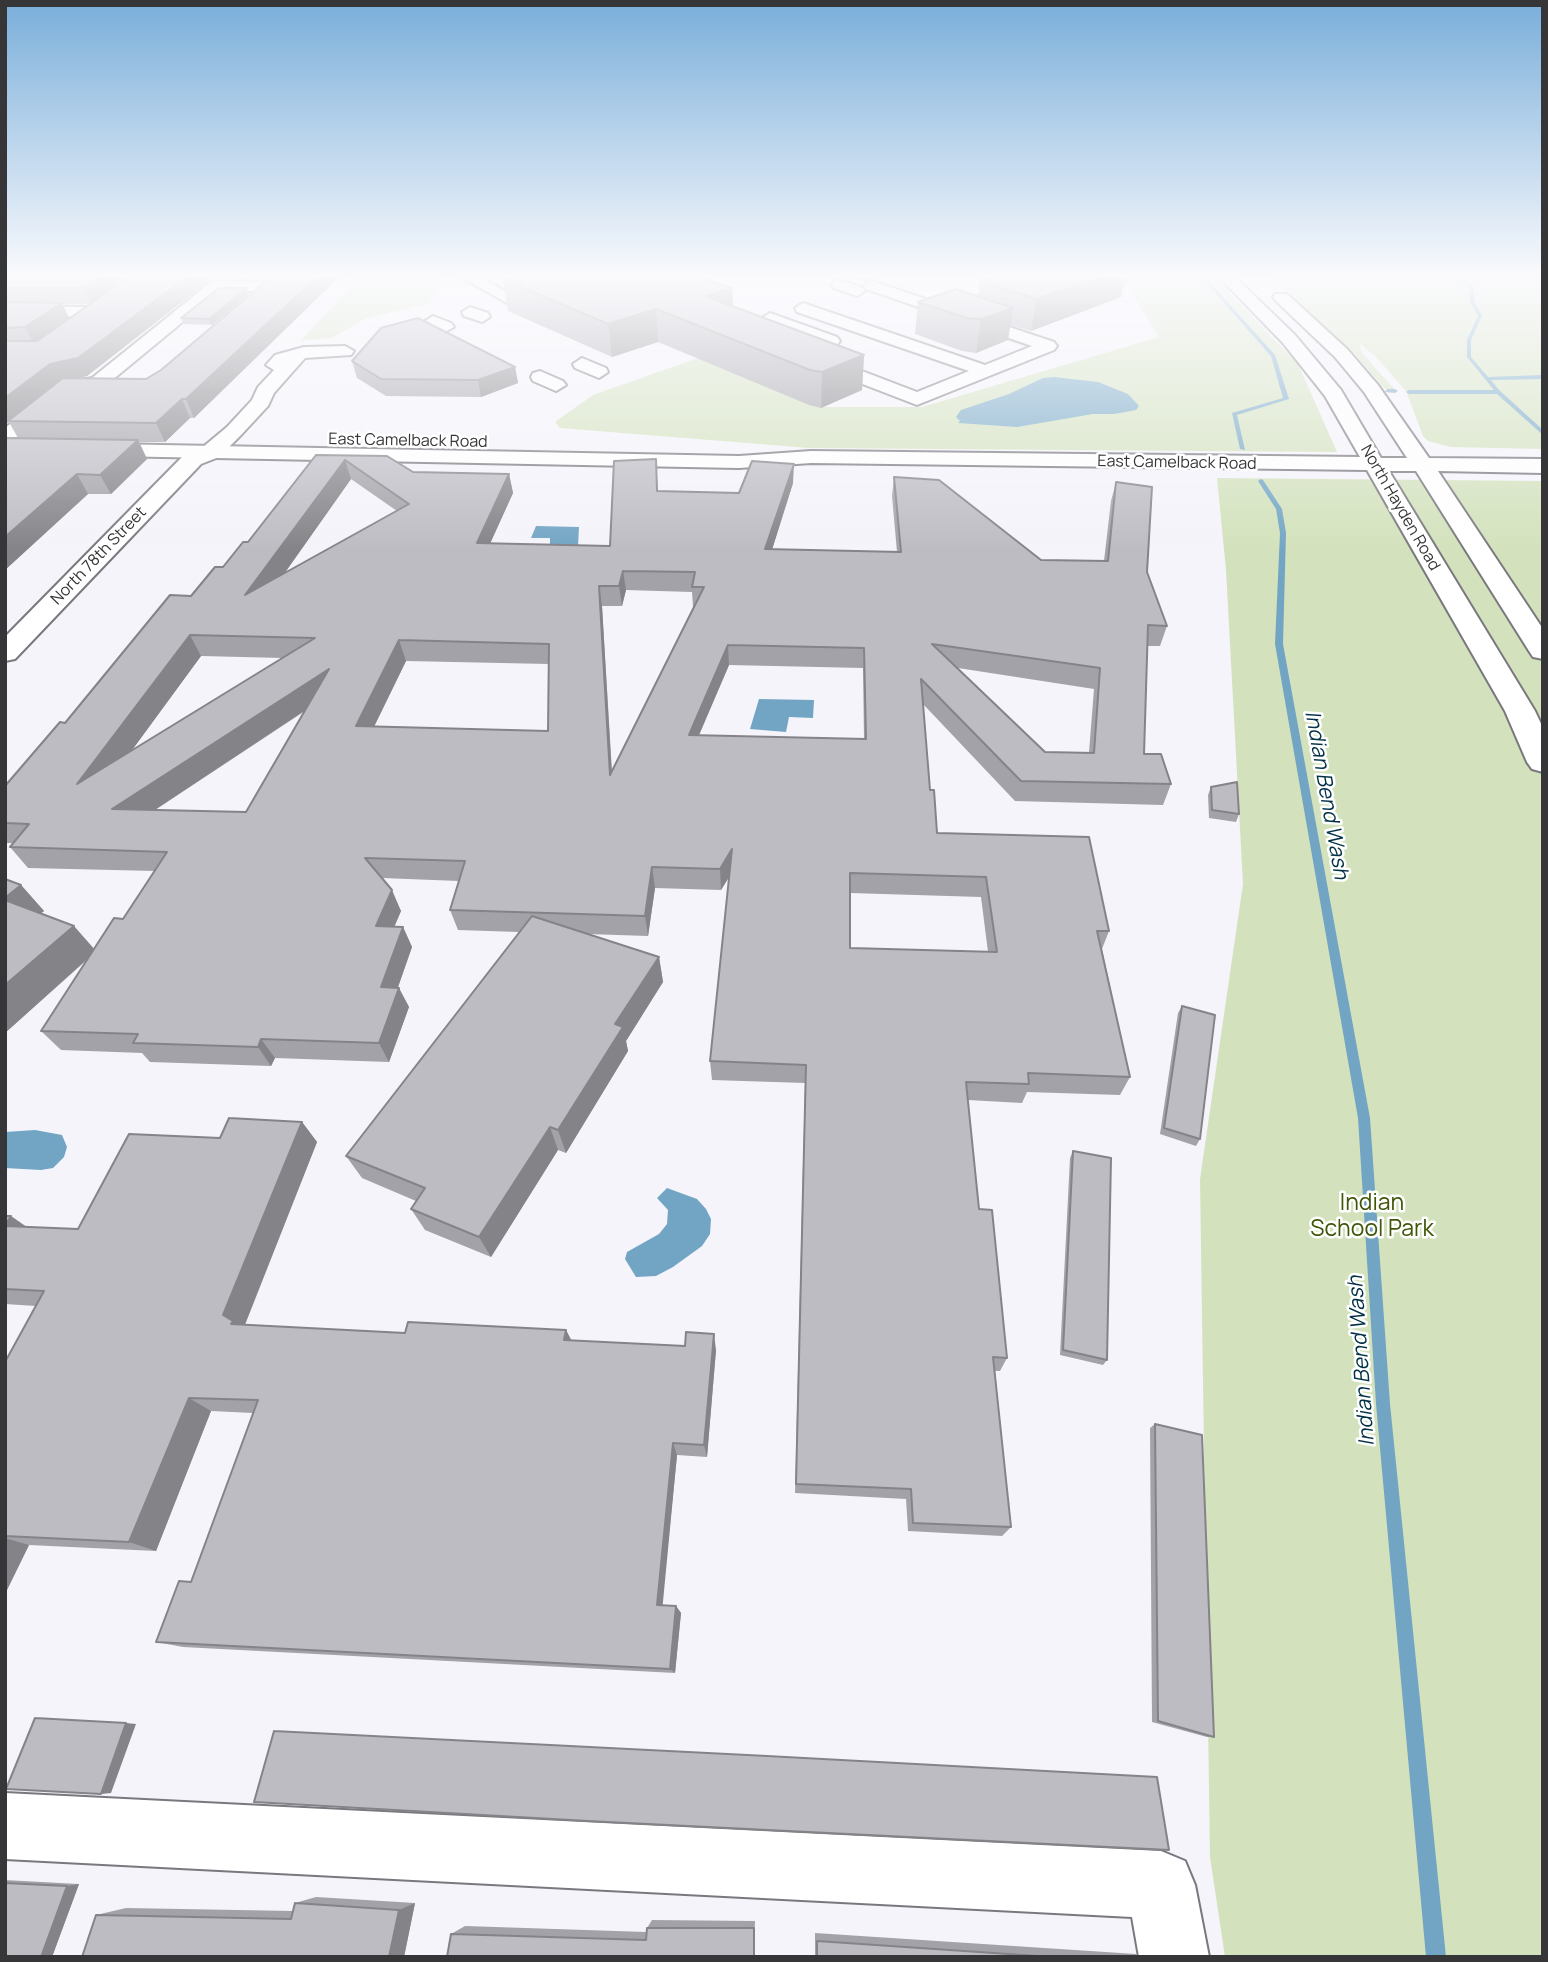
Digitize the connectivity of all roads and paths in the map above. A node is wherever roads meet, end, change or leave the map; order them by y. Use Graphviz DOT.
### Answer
graph roads {
  1 [pos="114,369"];
  2 [pos="286,369"];
  3 [pos="839,369"];
  4 [pos="978,369"];
  5 [pos="991,369"];
  6 [pos="1315,369"];
  7 [pos="1355,369"];
  8 [pos="985,371"];
  9 [pos="928,377"];
  10 [pos="97,382"];
  11 [pos="122,382"];
  12 [pos="950,386"];
  13 [pos="7,438"];
  14 [pos="206,448"];
  15 [pos="1375,465"];
  16 [pos="1424,465"];
  17 [pos="1543,466"];
  18 [pos="1543,651"];
  19 [pos="5,653"];
  20 [pos="1543,762"];
  21 [pos="5,1826"];
  22 [pos="1174,1957"];
  1 -- 10 [label="main road"];
  2 -- 14 [label="main road, North 78th Street"];
  3 -- 12 [label="main road"];
  4 -- 8 [label="main road"];
  5 -- 8 [label="main road"];
  6 -- 15 [label="main road, North Hayden Road"];
  7 -- 16 [label="main road, North Hayden Road"];
  8 -- 12 [label="main road"];
  9 -- 12 [label="main road"];
  10 -- 11 [label="main road"];
  10 -- 13 [label="main road"];
  13 -- 14 [label="main road, East Camelback Road"];
  14 -- 15 [label="main road, East Camelback Road"];
  14 -- 19 [label="main road, North 78th Street"];
  15 -- 16 [label="main road, East Camelback Road"];
  15 -- 20 [label="main road, North Hayden Road"];
  16 -- 17 [label="main road, East Camelback Road"];
  16 -- 18 [label="main road, North Hayden Road"];
  21 -- 22 [label="main road"];
}
